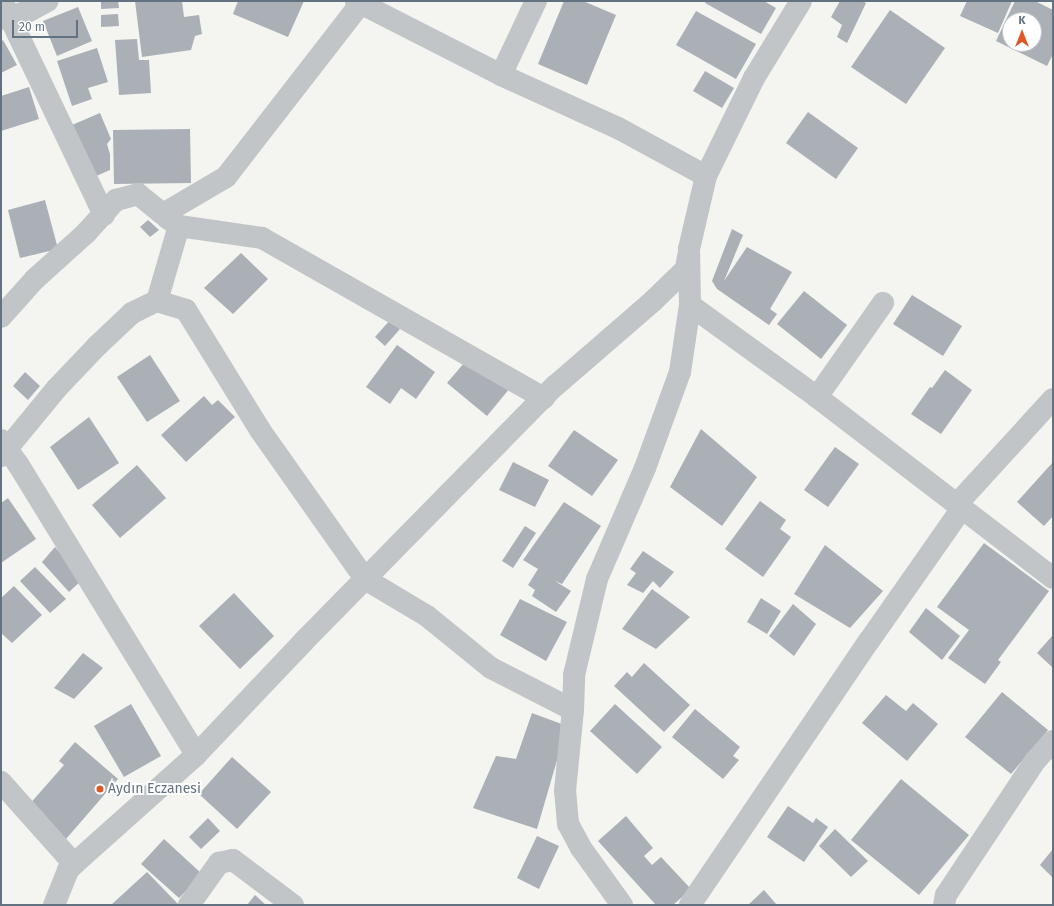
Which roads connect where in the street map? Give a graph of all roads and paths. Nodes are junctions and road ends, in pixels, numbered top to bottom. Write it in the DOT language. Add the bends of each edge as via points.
graph roads {
  1 [pos="48,1"];
  2 [pos="536,1"];
  3 [pos="801,1"];
  4 [pos="358,3"];
  5 [pos="4,12"];
  6 [pos="501,75"];
  7 [pos="706,176"];
  8 [pos="104,215"];
  9 [pos="171,220"];
  10 [pos="689,249"];
  11 [pos="157,301"];
  12 [pos="883,303"];
  13 [pos="690,305"];
  14 [pos="1,317"];
  15 [pos="817,397"];
  16 [pos="544,398"];
  17 [pos="1053,399"];
  18 [pos="3,449"];
  19 [pos="959,506"];
  20 [pos="1053,578"];
  21 [pos="365,580"];
  22 [pos="573,710"];
  23 [pos="1053,741"];
  24 [pos="196,755"];
  25 [pos="1,782"];
  26 [pos="74,864"];
  27 [pos="54,905"];
  28 [pos="189,905"];
  29 [pos="293,905"];
  30 [pos="622,905"];
  31 [pos="690,905"];
  32 [pos="944,905"];
  1 -- 5 [label="street" via="28,11"];
  2 -- 6 [label="street"];
  3 -- 7 [label="street" via="754,78"];
  4 -- 6 [label="street"];
  4 -- 9 [label="street" via="226,177"];
  5 -- 8 [label="street"];
  6 -- 7 [label="street" via="618,128"];
  7 -- 10 [label="street"];
  8 -- 9 [label="street" via="116,200 138,194"];
  8 -- 14 [label="street" via="35,279"];
  9 -- 11 [label="street"];
  9 -- 16 [label="street" via="262,238"];
  10 -- 13 [label="street"];
  10 -- 16 [label="street" via="686,269"];
  11 -- 18 [label="street" via="132,313 97,346"];
  11 -- 21 [label="street" via="186,310 260,430"];
  12 -- 15 [label="street"];
  13 -- 15 [label="street"];
  13 -- 22 [label="street" via="680,372 645,468 597,579 574,674"];
  15 -- 19 [label="street"];
  16 -- 21 [label="street"];
  17 -- 19 [label="street"];
  18 -- 24 [label="street" via="18,464"];
  19 -- 20 [label="street"];
  19 -- 31 [label="street"];
  21 -- 22 [label="street" via="427,616 491,668"];
  21 -- 24 [label="street"];
  22 -- 30 [label="street" via="565,792 568,824 581,848"];
  23 -- 32 [label="street" via="1031,767 946,895"];
  24 -- 26 [label="street"];
  25 -- 26 [label="street"];
  26 -- 27 [label="street" via="68,870"];
  28 -- 29 [label="street" via="219,863 233,860"];
}
